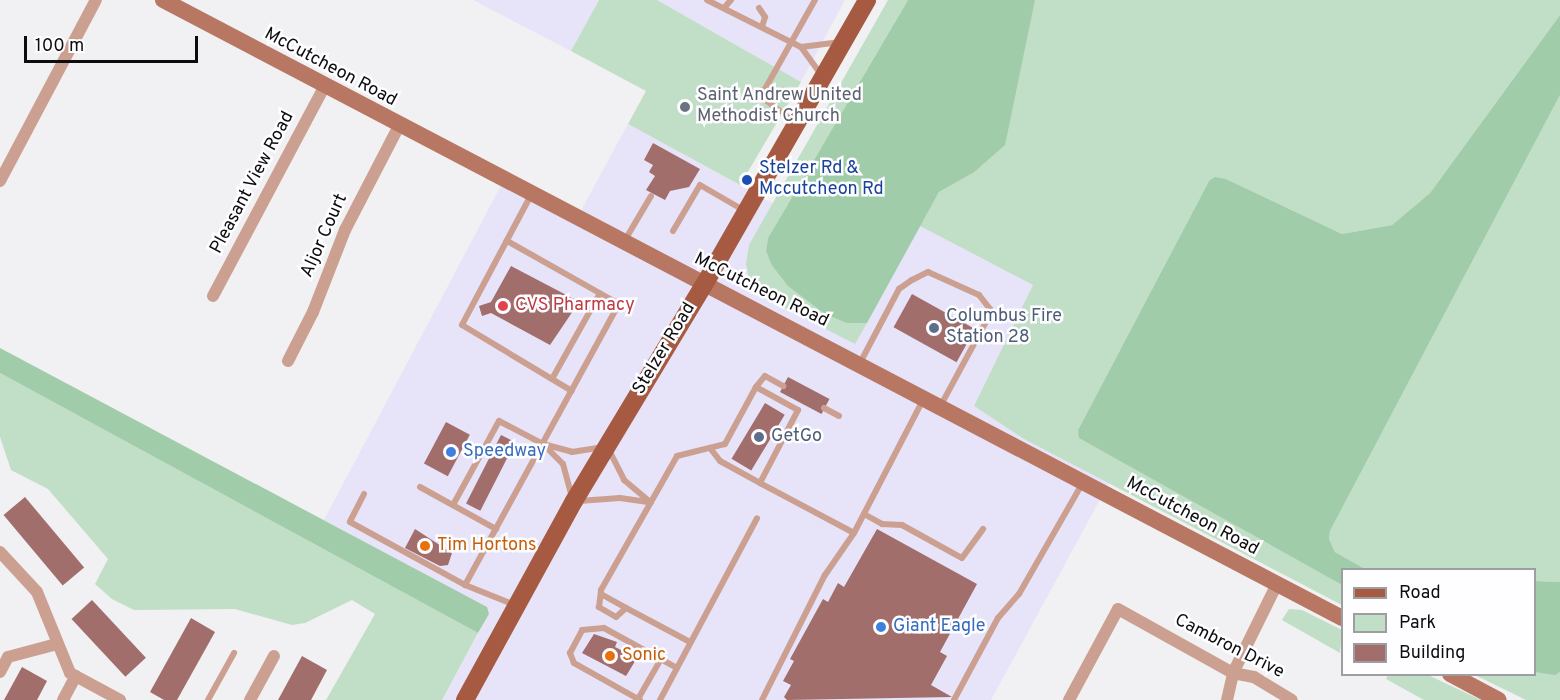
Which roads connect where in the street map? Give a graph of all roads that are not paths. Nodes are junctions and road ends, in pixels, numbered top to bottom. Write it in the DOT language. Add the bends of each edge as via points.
graph roads {
  1 [pos="96,0"];
  2 [pos="163,0"];
  3 [pos="707,0"];
  4 [pos="731,0"];
  5 [pos="815,0"];
  6 [pos="867,0"];
  7 [pos="724,8"];
  8 [pos="759,8"];
  9 [pos="762,27"];
  10 [pos="791,42"];
  11 [pos="844,42"];
  12 [pos="801,47"];
  13 [pos="823,78"];
  14 [pos="324,87"];
  15 [pos="797,124"];
  16 [pos="399,126"];
  17 [pos="0,181"];
  18 [pos="531,195"];
  19 [pos="651,196"];
  20 [pos="746,212"];
  21 [pos="672,231"];
  22 [pos="507,241"];
  23 [pos="624,243"];
  24 [pos="704,285"];
  25 [pos="600,293"];
  26 [pos="213,296"];
  27 [pos="288,361"];
  28 [pos="860,363"];
  29 [pos="552,379"];
  30 [pos="783,386"];
  31 [pos="756,387"];
  32 [pos="572,391"];
  33 [pos="924,397"];
  34 [pos="941,405"];
  35 [pos="824,408"];
  36 [pos="839,416"];
  37 [pos="543,444"];
  38 [pos="607,446"];
  39 [pos="710,448"];
  40 [pos="1083,481"];
  41 [pos="760,483"];
  42 [pos="420,487"];
  43 [pos="364,494"];
  44 [pos="574,501"];
  45 [pos="651,503"];
  46 [pos="453,505"];
  47 [pos="864,514"];
  48 [pos="758,518"];
  49 [pos="496,529"];
  50 [pos="983,529"];
  51 [pos="854,533"];
  52 [pos="0,552"];
  53 [pos="1277,584"];
  54 [pos="465,585"];
  55 [pos="601,594"];
  56 [pos="516,605"];
  57 [pos="626,608"];
  58 [pos="1341,617"];
  59 [pos="690,642"];
  60 [pos="57,644"];
  61 [pos="234,653"];
  62 [pos="274,656"];
  63 [pos="661,659"];
  64 [pos="677,668"];
  65 [pos="0,672"];
  66 [pos="1233,673"];
  67 [pos="76,676"];
  68 [pos="1452,676"];
  69 [pos="105,697"];
  70 [pos="63,700"];
  71 [pos="120,700"];
  72 [pos="208,700"];
  73 [pos="250,700"];
  74 [pos="465,700"];
  75 [pos="639,700"];
  76 [pos="660,700"];
  77 [pos="762,700"];
  78 [pos="954,700"];
  79 [pos="1069,700"];
  80 [pos="1227,700"];
  81 [pos="1292,700"];
  82 [pos="1499,700"];
  1 -- 17 [label="street"];
  2 -- 14 [label="main road, McCutcheon Road"];
  3 -- 7 [label="lane"];
  4 -- 7 [label="lane"];
  5 -- 10 [label="lane"];
  6 -- 11 [label="main road, Stelzer Road"];
  7 -- 9 [label="lane"];
  8 -- 9 [label="lane" via="765,17"];
  9 -- 10 [label="lane"];
  10 -- 12 [label="lane"];
  10 -- 15 [label="lane" via="765,88 767,100"];
  11 -- 12 [label="lane"];
  11 -- 13 [label="main road, Stelzer Road"];
  12 -- 13 [label="lane"];
  13 -- 15 [label="main road, Stelzer Road"];
  14 -- 16 [label="main road, McCutcheon Road"];
  14 -- 26 [label="street, Pleasant View Road"];
  15 -- 20 [label="main road, Stelzer Road"];
  16 -- 18 [label="main road, McCutcheon Road"];
  16 -- 27 [label="street, Aljor Court" via="345,230 313,312"];
  18 -- 22 [label="lane"];
  18 -- 23 [label="main road, McCutcheon Road"];
  19 -- 23 [label="lane"];
  20 -- 21 [label="lane" via="700,185"];
  20 -- 24 [label="main road, Stelzer Road"];
  22 -- 25 [label="lane"];
  22 -- 29 [label="lane" via="462,325"];
  23 -- 24 [label="main road, McCutcheon Road"];
  24 -- 28 [label="main road, McCutcheon Road"];
  24 -- 38 [label="main road, Stelzer Road"];
  25 -- 29 [label="lane"];
  25 -- 32 [label="lane" via="619,304"];
  28 -- 33 [label="main road, McCutcheon Road"];
  28 -- 34 [label="lane" via="899,290 912,280 928,272 979,296 990,309 988,318"];
  29 -- 32 [label="lane"];
  30 -- 31 [label="lane" via="765,376"];
  31 -- 39 [label="lane" via="725,444"];
  31 -- 41 [label="lane" via="798,410"];
  32 -- 37 [label="lane"];
  33 -- 34 [label="main road, McCutcheon Road"];
  33 -- 47 [label="lane"];
  34 -- 40 [label="main road, McCutcheon Road"];
  35 -- 36 [label="lane"];
  37 -- 38 [label="lane" via="572,452"];
  37 -- 44 [label="lane" via="563,464"];
  37 -- 46 [label="lane" via="499,421"];
  37 -- 49 [label="lane"];
  38 -- 44 [label="main road, Stelzer Road"];
  38 -- 45 [label="lane" via="624,480"];
  39 -- 41 [label="lane" via="720,461"];
  39 -- 45 [label="lane" via="677,456"];
  40 -- 53 [label="main road, McCutcheon Road"];
  40 -- 78 [label="lane" via="1018,594 998,618"];
  41 -- 51 [label="lane"];
  42 -- 46 [label="lane"];
  43 -- 54 [label="lane" via="350,522"];
  44 -- 45 [label="lane" via="620,498"];
  44 -- 56 [label="main road, Stelzer Road"];
  45 -- 55 [label="lane"];
  46 -- 49 [label="lane"];
  47 -- 50 [label="lane" via="882,524 902,525 963,558"];
  47 -- 51 [label="lane"];
  48 -- 59 [label="lane"];
  49 -- 54 [label="lane"];
  51 -- 77 [label="lane" via="825,575"];
  52 -- 60 [label="street" via="37,592"];
  53 -- 58 [label="main road, McCutcheon Road"];
  53 -- 66 [label="street"];
  54 -- 56 [label="lane"];
  55 -- 57 [label="lane"];
  55 -- 57 [label="lane" via="599,608 616,617"];
  56 -- 74 [label="main road, Stelzer Road"];
  57 -- 59 [label="lane"];
  59 -- 64 [label="lane"];
  60 -- 65 [label="street" via="8,657"];
  60 -- 67 [label="street" via="70,673"];
  61 -- 72 [label="lane"];
  62 -- 73 [label="street"];
  63 -- 64 [label="lane"];
  63 -- 75 [label="lane"];
  63 -- 75 [label="lane" via="604,628 582,630 575,643 570,653 574,663"];
  64 -- 76 [label="lane"];
  66 -- 79 [label="street, Cambron Drive" via="1118,609"];
  66 -- 80 [label="street"];
  66 -- 81 [label="street, Cambron Drive" via="1254,677"];
  67 -- 69 [label="street"];
  67 -- 70 [label="street"];
  68 -- 82 [label="main road"];
  69 -- 71 [label="street"];
}
